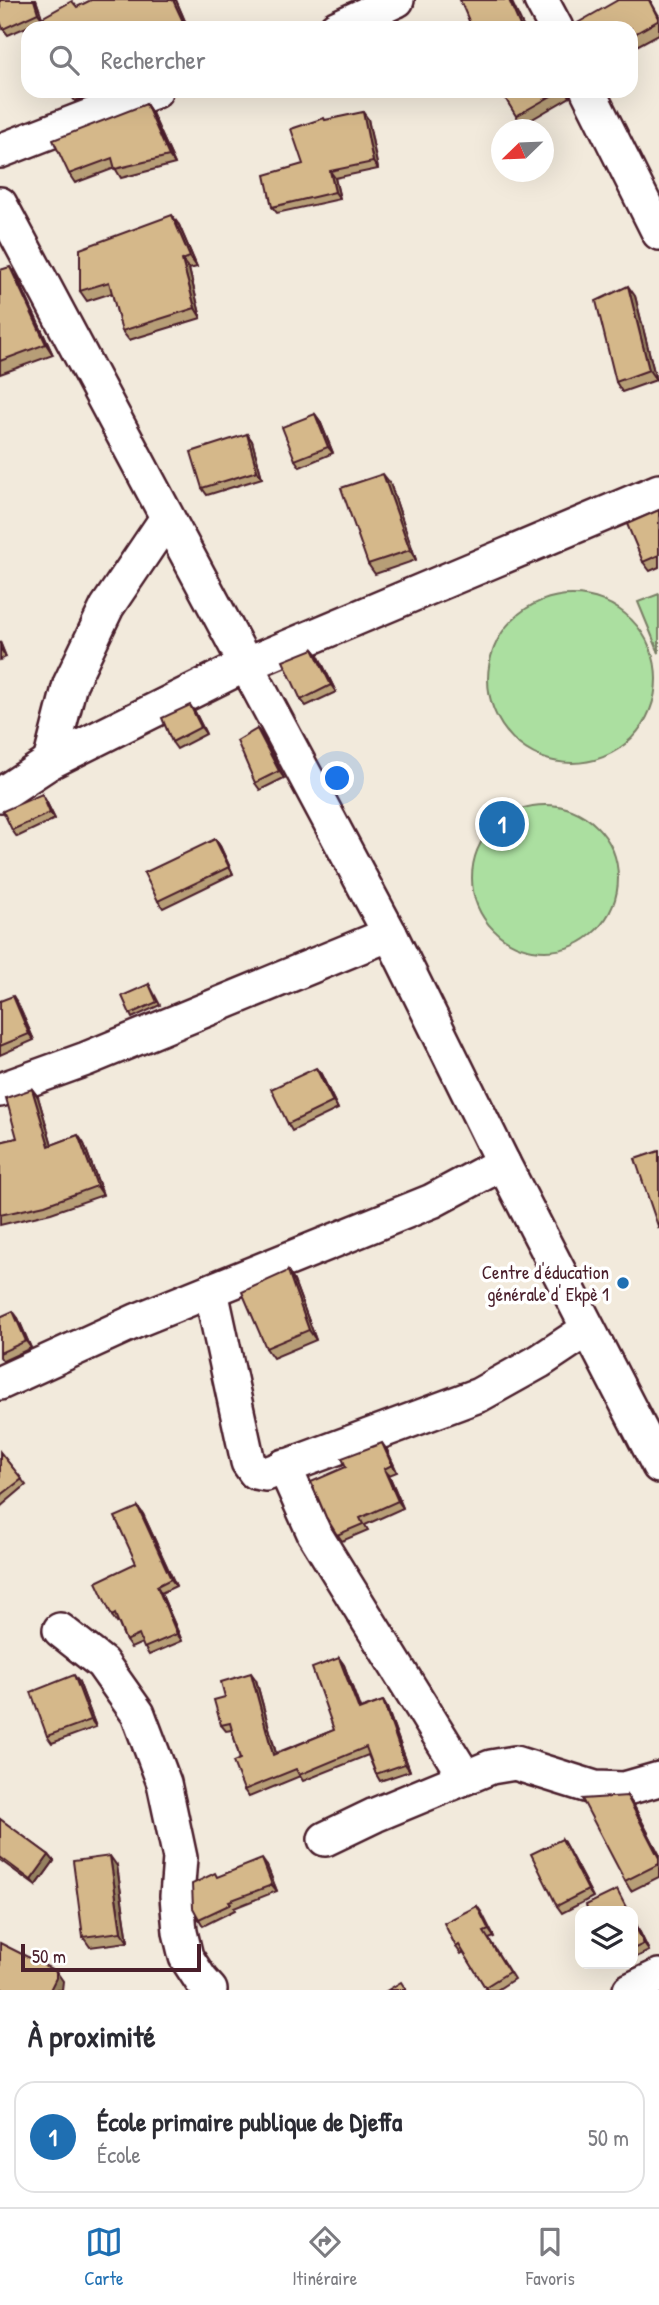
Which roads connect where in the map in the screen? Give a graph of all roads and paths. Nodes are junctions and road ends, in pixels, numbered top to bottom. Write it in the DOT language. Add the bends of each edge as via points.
graph roads {
  1 [pos="397,0"];
  2 [pos="541,0"];
  3 [pos="351,21"];
  4 [pos="552,21"];
  5 [pos="137,98"];
  6 [pos="592,98"];
  7 [pos="0,151"];
  8 [pos="0,204"];
  9 [pos="659,233"];
  10 [pos="659,491"];
  11 [pos="167,518"];
  12 [pos="245,665"];
  13 [pos="50,762"];
  14 [pos="0,795"];
  15 [pos="390,933"];
  16 [pos="0,1090"];
  17 [pos="503,1163"];
  18 [pos="211,1291"];
  19 [pos="588,1329"];
  20 [pos="0,1382"];
  21 [pos="284,1466"];
  22 [pos="659,1466"];
  23 [pos="60,1630"];
  24 [pos="465,1777"];
  25 [pos="659,1779"];
  26 [pos="325,1839"];
  27 [pos="659,1976"];
  28 [pos="210,1990"];
  29 [pos="630,1990"];
  1 -- 3 [label="street"];
  2 -- 4 [label="street"];
  5 -- 7 [label="street"];
  6 -- 9 [label="street"];
  8 -- 11 [label="street"];
  10 -- 12 [label="street"];
  11 -- 12 [label="street"];
  11 -- 13 [label="street" via="107,607 70,684"];
  12 -- 13 [label="street"];
  12 -- 15 [label="street"];
  13 -- 14 [label="street"];
  15 -- 16 [label="street"];
  15 -- 17 [label="street"];
  17 -- 18 [label="street" via="432,1201"];
  17 -- 19 [label="street"];
  18 -- 20 [label="street"];
  18 -- 21 [label="street" via="248,1462 255,1472 266,1474"];
  19 -- 21 [label="street" via="479,1395"];
  19 -- 22 [label="street"];
  21 -- 24 [label="street" via="314,1533"];
  23 -- 28 [label="street" via="102,1663 138,1714 164,1783 180,1858 177,1896 186,1957"];
  24 -- 25 [label="street" via="515,1763 595,1788 624,1789"];
  24 -- 26 [label="street"];
  27 -- 29 [label="street"];
}
